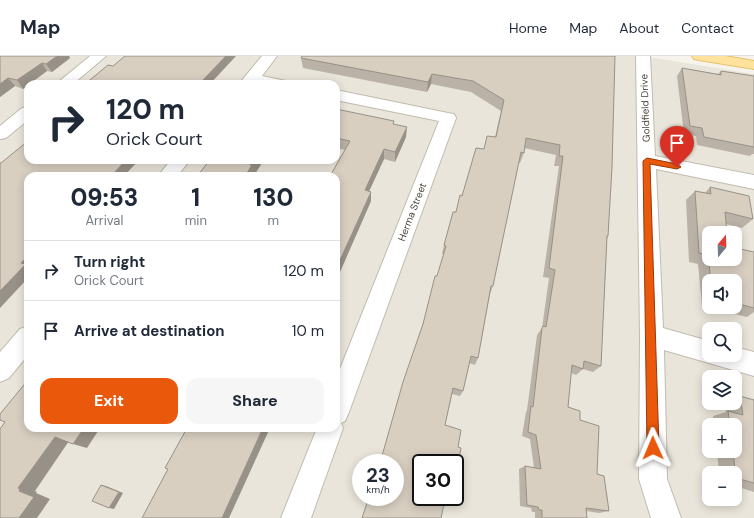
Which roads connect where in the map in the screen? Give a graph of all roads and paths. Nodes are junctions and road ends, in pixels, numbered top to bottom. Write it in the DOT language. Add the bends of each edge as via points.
graph roads {
  1 [pos="99,56"];
  2 [pos="270,56"];
  3 [pos="643,56"];
  4 [pos="699,56"];
  5 [pos="754,65"];
  6 [pos="69,80"];
  7 [pos="250,80"];
  8 [pos="340,96"];
  9 [pos="24,115"];
  10 [pos="0,134"];
  11 [pos="647,161"];
  12 [pos="178,164"];
  13 [pos="170,172"];
  14 [pos="754,182"];
  15 [pos="652,336"];
  16 [pos="24,342"];
  17 [pos="702,350"];
  18 [pos="742,361"];
  19 [pos="754,364"];
  20 [pos="0,370"];
  21 [pos="340,402"];
  22 [pos="328,432"];
  23 [pos="296,518"];
  24 [pos="666,518"];
  1 -- 6 [label="street"];
  2 -- 7 [label="street"];
  3 -- 11 [label="street, Goldfield Drive"];
  4 -- 5 [label="main road"];
  8 -- 21 [label="street, Herma Street" via="448,118"];
  9 -- 10 [label="street"];
  11 -- 14 [label="street"];
  11 -- 15 [label="street, Goldfield Drive"];
  12 -- 13 [label="street"];
  15 -- 17 [label="street"];
  15 -- 24 [label="street, Goldfield Drive" via="654,479"];
  16 -- 20 [label="street"];
  18 -- 19 [label="street"];
  22 -- 23 [label="street"];
}
